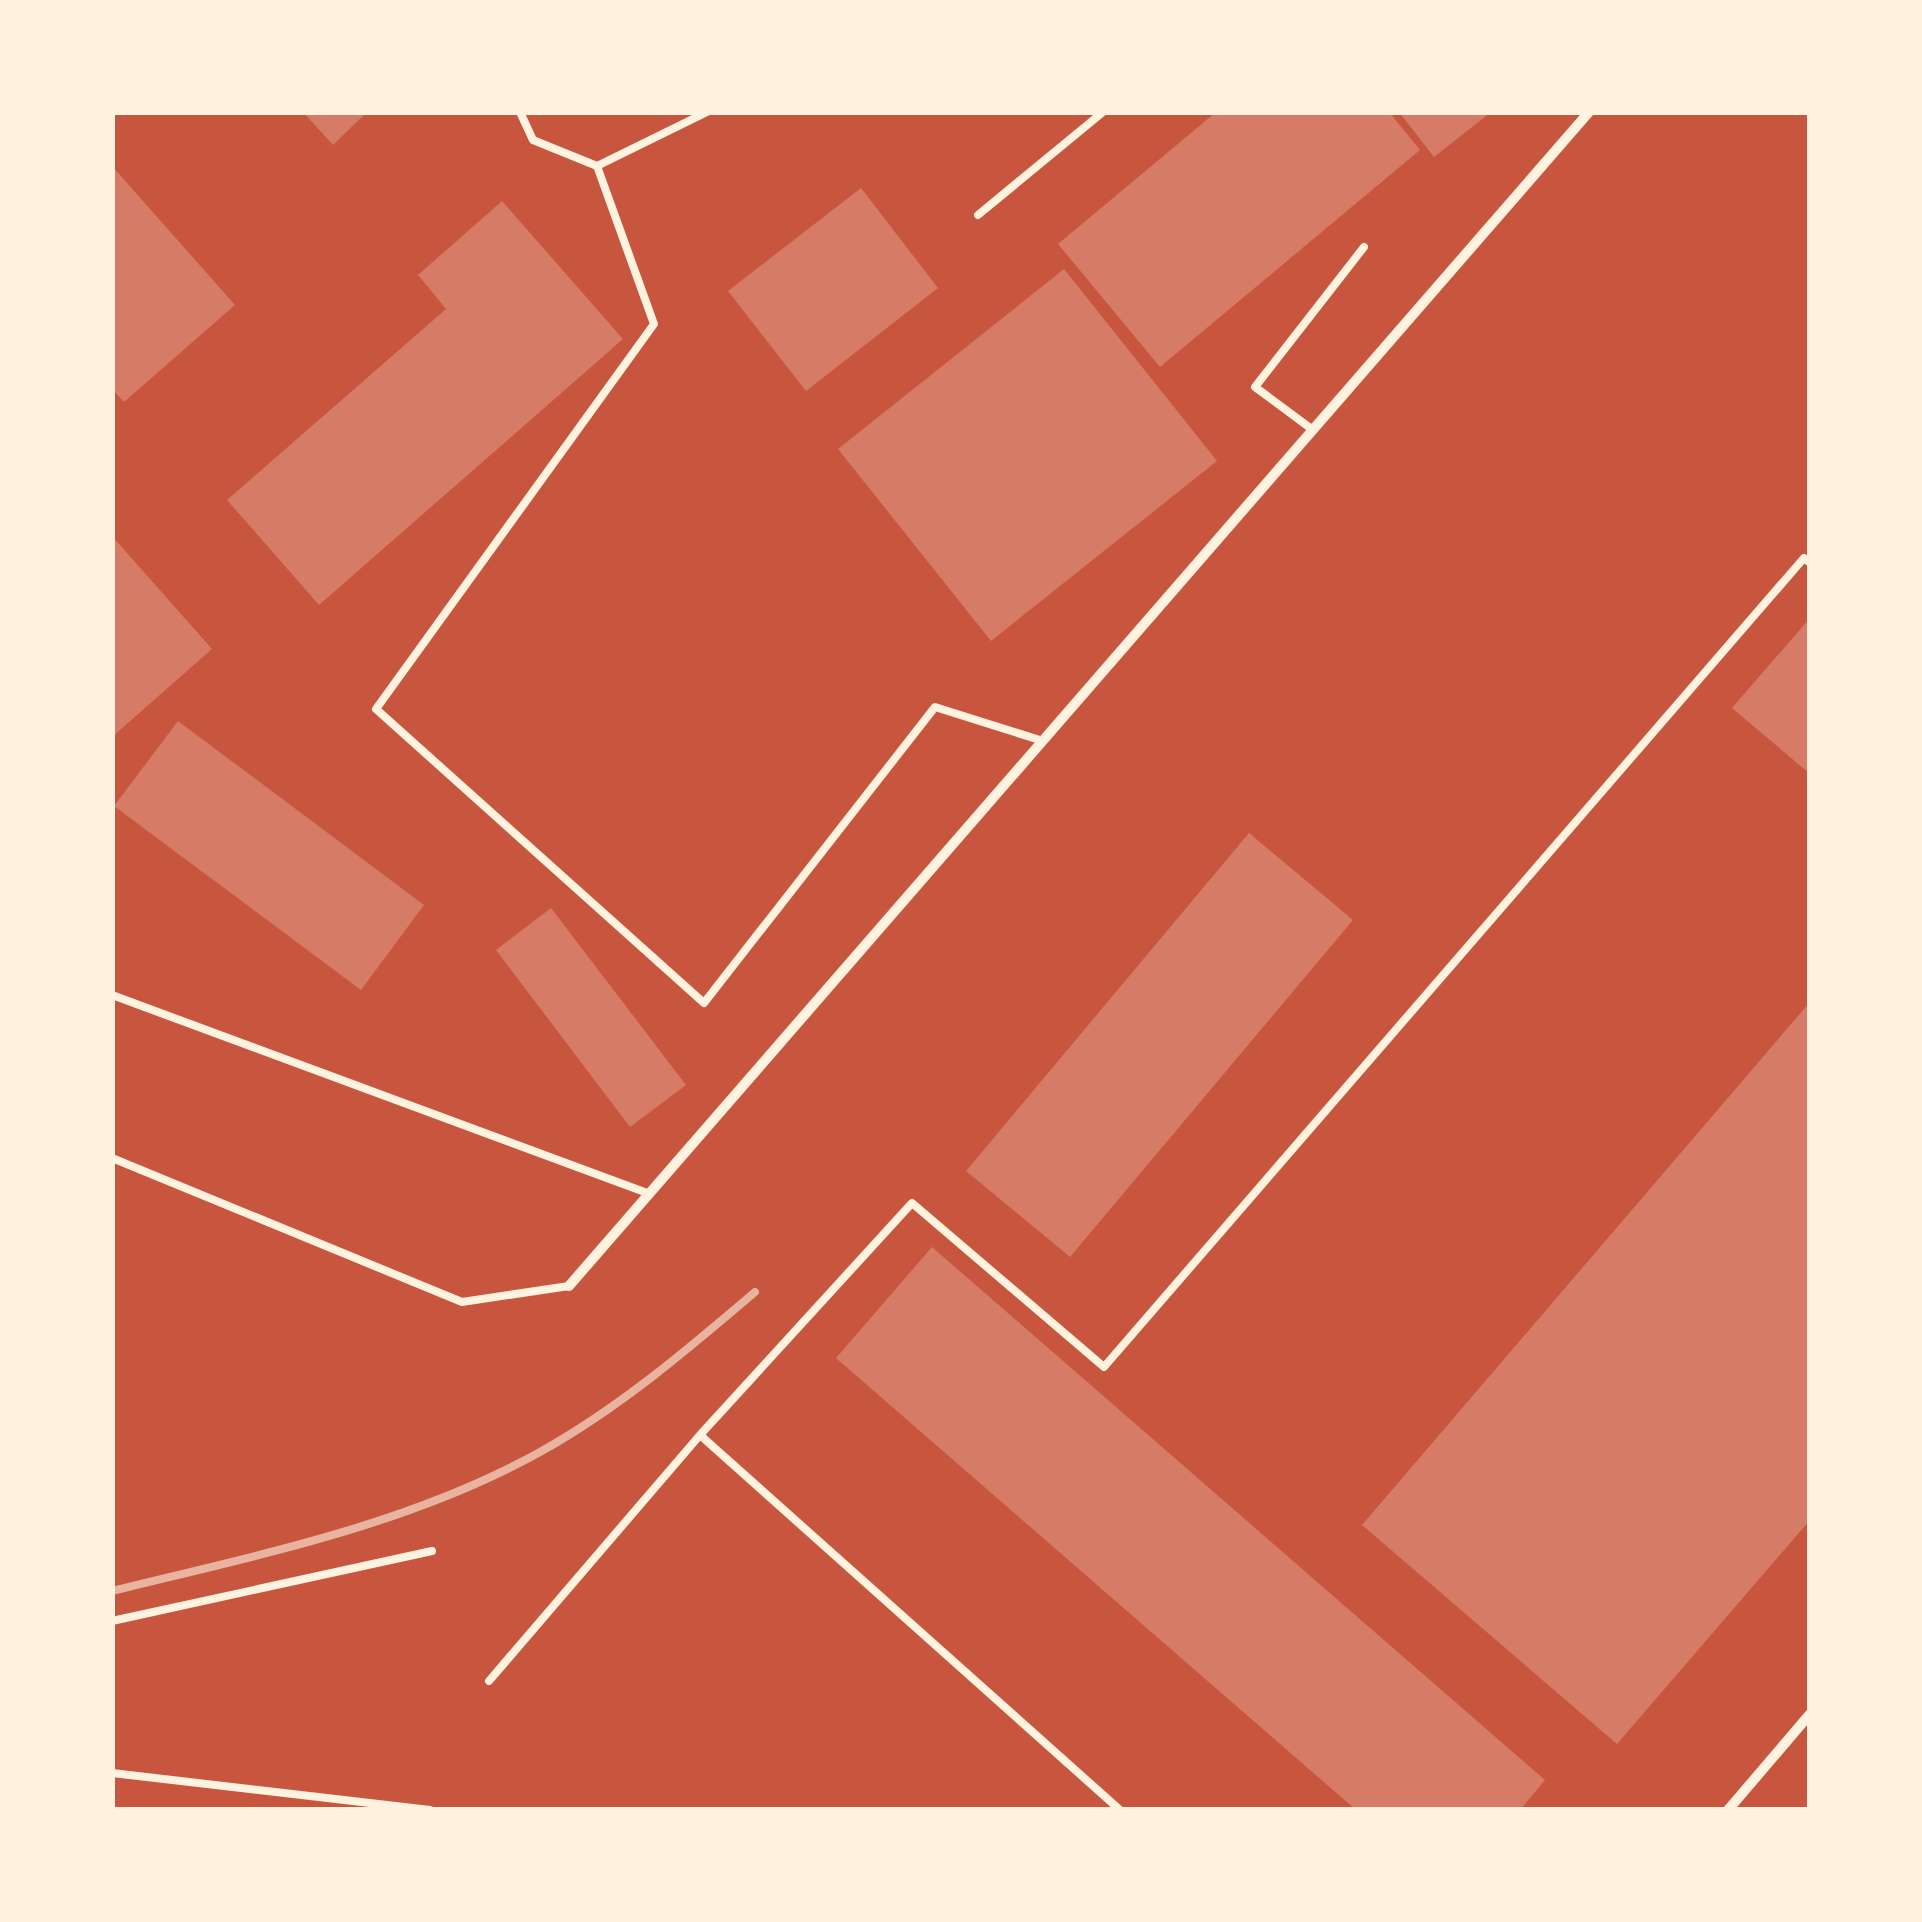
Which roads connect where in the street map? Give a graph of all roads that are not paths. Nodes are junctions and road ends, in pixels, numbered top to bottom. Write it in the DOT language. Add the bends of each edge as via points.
graph roads {
  1 [pos="520,112"];
  2 [pos="707,112"];
  3 [pos="1102,112"];
  4 [pos="1588,112"];
  5 [pos="598,166"];
  6 [pos="978,215"];
  7 [pos="1364,247"];
  8 [pos="1313,430"];
  9 [pos="1810,563"];
  10 [pos="1043,741"];
  11 [pos="112,995"];
  12 [pos="112,1158"];
  13 [pos="650,1194"];
  14 [pos="570,1286"];
  15 [pos="700,1435"];
  16 [pos="432,1551"];
  17 [pos="112,1621"];
  18 [pos="489,1681"];
  19 [pos="1810,1714"];
  20 [pos="112,1773"];
  21 [pos="430,1810"];
  22 [pos="1120,1810"];
  23 [pos="1728,1810"];
  1 -- 5 [label="lane" via="534,140"];
  2 -- 5 [label="lane"];
  3 -- 6 [label="lane"];
  4 -- 8 [label="street"];
  5 -- 10 [label="lane" via="654,324 376,708 704,1003 936,707"];
  7 -- 8 [label="lane" via="1255,387"];
  8 -- 10 [label="street"];
  9 -- 15 [label="lane" via="1804,558 1104,1366 912,1203"];
  10 -- 13 [label="street"];
  11 -- 13 [label="lane"];
  12 -- 14 [label="lane" via="462,1302"];
  13 -- 14 [label="street"];
  15 -- 18 [label="lane"];
  15 -- 22 [label="lane"];
  16 -- 17 [label="lane"];
  19 -- 23 [label="street"];
  20 -- 21 [label="lane"];
}
